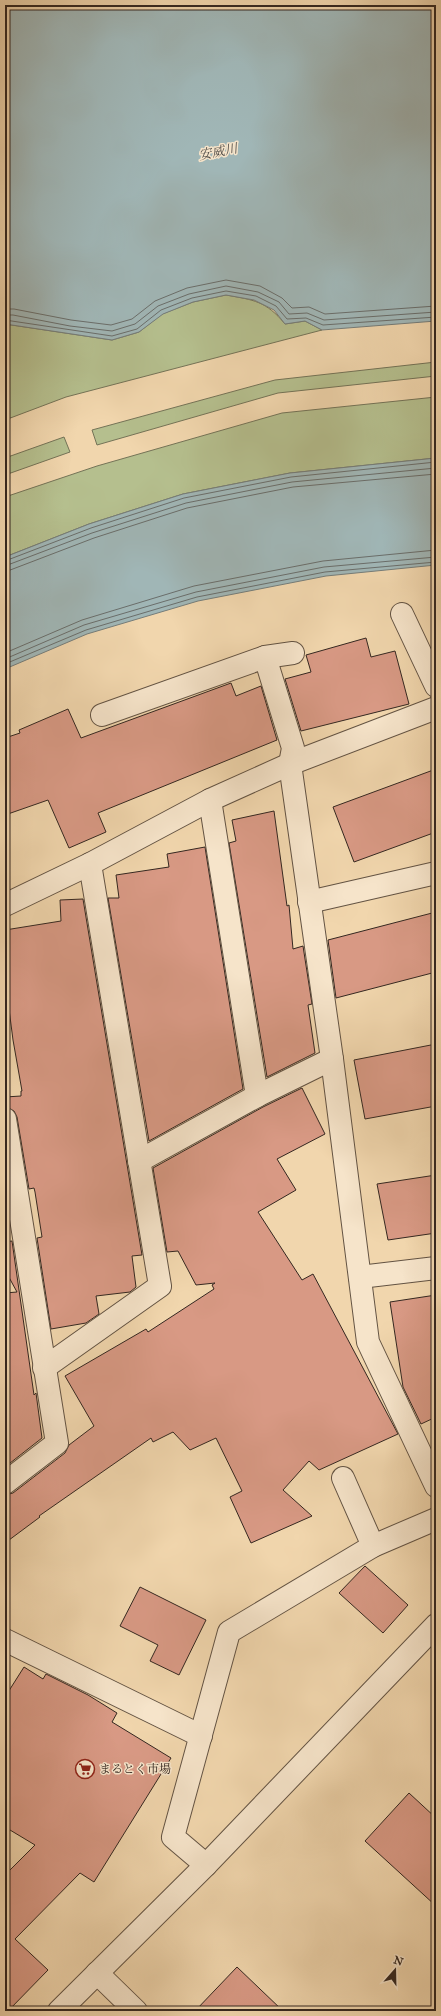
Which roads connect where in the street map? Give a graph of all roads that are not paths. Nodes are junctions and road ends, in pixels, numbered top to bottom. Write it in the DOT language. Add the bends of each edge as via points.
graph roads {
  1 [pos="402,614"];
  2 [pos="293,653"];
  3 [pos="265,657"];
  4 [pos="436,686"];
  5 [pos="436,708"];
  6 [pos="102,715"];
  7 [pos="290,764"];
  8 [pos="210,800"];
  9 [pos="90,864"];
  10 [pos="436,873"];
  11 [pos="309,902"];
  12 [pos="5,905"];
  13 [pos="332,1059"];
  14 [pos="257,1096"];
  15 [pos="5,1119"];
  16 [pos="139,1161"];
  17 [pos="436,1268"];
  18 [pos="360,1277"];
  19 [pos="44,1368"];
  20 [pos="343,1478"];
  21 [pos="5,1483"];
  22 [pos="436,1486"];
  23 [pos="436,1519"];
  24 [pos="373,1546"];
  25 [pos="436,1625"];
  26 [pos="5,1640"];
  27 [pos="201,1736"];
  28 [pos="206,1865"];
  29 [pos="97,1973"];
  30 [pos="59,2011"];
  31 [pos="136,2011"];
  1 -- 4 [label="street"];
  2 -- 3 [label="street"];
  3 -- 6 [label="street"];
  3 -- 7 [label="street" via="293,748"];
  5 -- 7 [label="street"];
  7 -- 8 [label="street"];
  7 -- 11 [label="street"];
  8 -- 9 [label="street"];
  8 -- 14 [label="street"];
  9 -- 12 [label="street"];
  9 -- 16 [label="street"];
  10 -- 11 [label="street"];
  11 -- 13 [label="street"];
  13 -- 14 [label="street"];
  13 -- 18 [label="street"];
  14 -- 16 [label="street"];
  15 -- 19 [label="street"];
  16 -- 19 [label="street" via="160,1286"];
  17 -- 18 [label="street"];
  18 -- 22 [label="street" via="368,1342"];
  19 -- 21 [label="street" via="57,1443"];
  20 -- 24 [label="street"];
  23 -- 24 [label="street"];
  24 -- 27 [label="street" via="229,1632"];
  25 -- 28 [label="street"];
  26 -- 27 [label="street"];
  27 -- 28 [label="street" via="173,1837"];
  28 -- 29 [label="street"];
  29 -- 30 [label="street"];
  29 -- 31 [label="street"];
}
